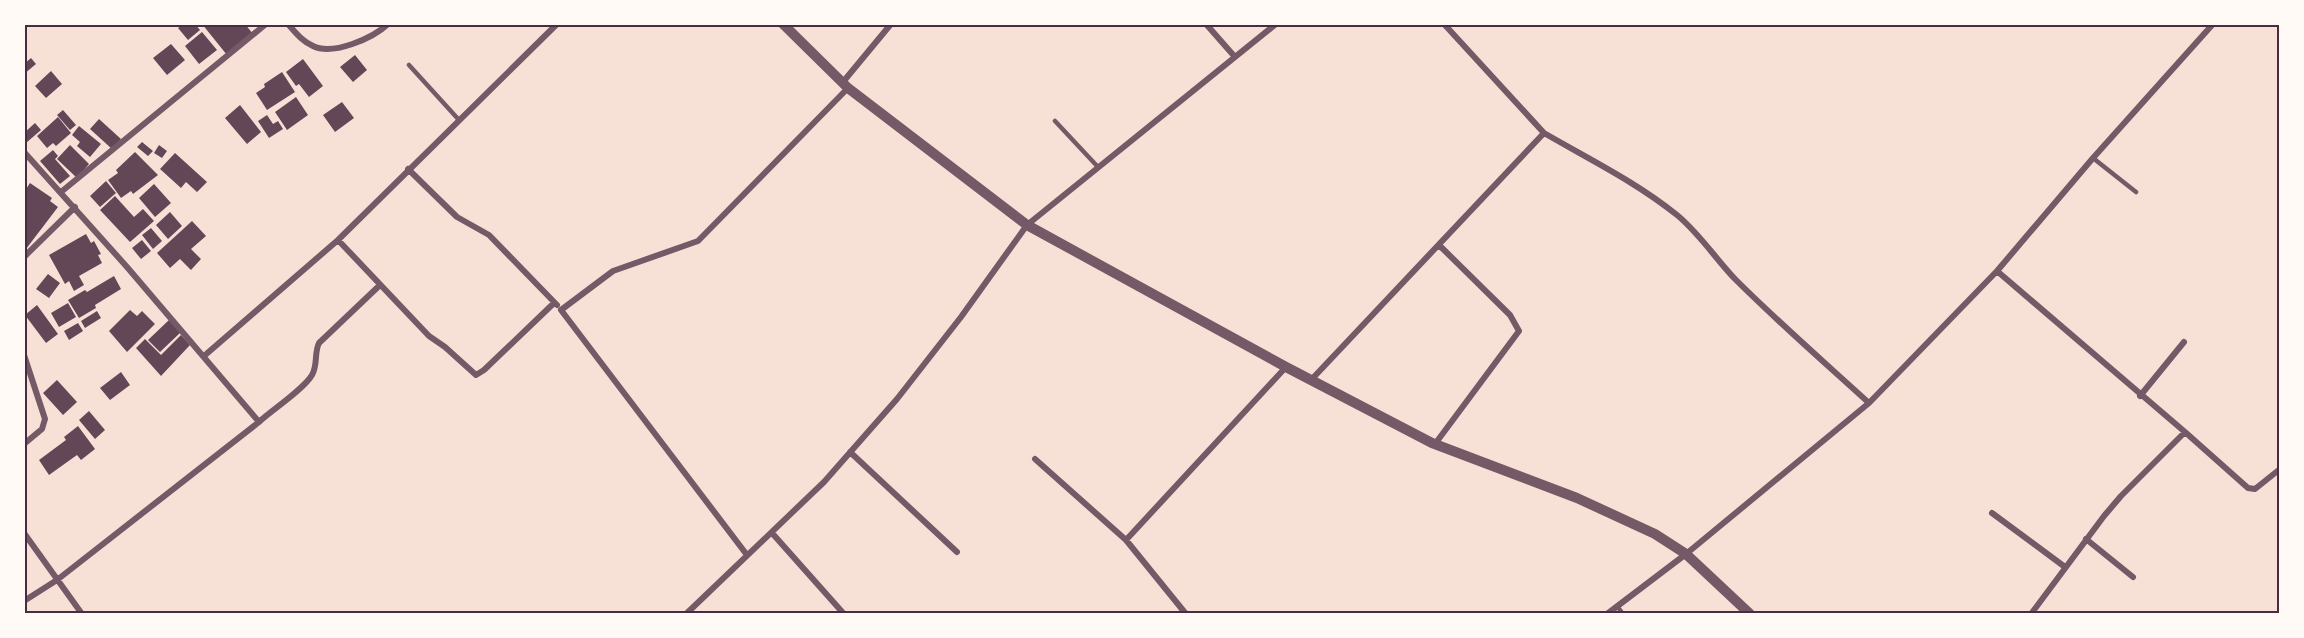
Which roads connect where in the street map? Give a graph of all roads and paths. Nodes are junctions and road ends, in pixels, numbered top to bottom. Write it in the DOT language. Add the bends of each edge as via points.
graph roads {
  1 [pos="266,24"];
  2 [pos="288,24"];
  3 [pos="388,24"];
  4 [pos="556,24"];
  5 [pos="783,24"];
  6 [pos="891,24"];
  7 [pos="1206,24"];
  8 [pos="1276,24"];
  9 [pos="1444,24"];
  10 [pos="2213,24"];
  11 [pos="1235,57"];
  12 [pos="409,65"];
  13 [pos="846,85"];
  14 [pos="459,120"];
  15 [pos="1055,121"];
  16 [pos="1544,133"];
  17 [pos="24,152"];
  18 [pos="2093,158"];
  19 [pos="1098,167"];
  20 [pos="408,169"];
  21 [pos="61,192"];
  22 [pos="2136,192"];
  23 [pos="75,207"];
  24 [pos="1027,225"];
  25 [pos="338,240"];
  26 [pos="1439,245"];
  27 [pos="24,257"];
  28 [pos="1997,271"];
  29 [pos="380,285"];
  30 [pos="554,303"];
  31 [pos="561,310"];
  32 [pos="2184,342"];
  33 [pos="24,355"];
  34 [pos="204,356"];
  35 [pos="1286,367"];
  36 [pos="1312,379"];
  37 [pos="2140,396"];
  38 [pos="1869,403"];
  39 [pos="259,422"];
  40 [pos="2185,432"];
  41 [pos="24,444"];
  42 [pos="1435,444"];
  43 [pos="850,452"];
  44 [pos="1035,459"];
  45 [pos="2280,469"];
  46 [pos="1992,513"];
  47 [pos="24,533"];
  48 [pos="772,533"];
  49 [pos="2086,539"];
  50 [pos="1126,540"];
  51 [pos="957,552"];
  52 [pos="1686,554"];
  53 [pos="747,555"];
  54 [pos="2065,567"];
  55 [pos="2133,577"];
  56 [pos="57,580"];
  57 [pos="24,602"];
  58 [pos="1617,606"];
  59 [pos="82,614"];
  60 [pos="686,614"];
  61 [pos="844,614"];
  62 [pos="1186,614"];
  63 [pos="1607,614"];
  64 [pos="1623,614"];
  65 [pos="1750,614"];
  66 [pos="2031,614"];
  1 -- 21 [label="street"];
  2 -- 3 [label="street" via="315,48 330,50 355,43"];
  4 -- 14 [label="street"];
  5 -- 13 [label="street"];
  6 -- 13 [label="street"];
  7 -- 11 [label="street"];
  8 -- 11 [label="street"];
  9 -- 16 [label="street"];
  10 -- 18 [label="street"];
  11 -- 19 [label="street"];
  12 -- 14 [label="lane"];
  13 -- 24 [label="street"];
  13 -- 31 [label="street" via="698,242 613,271"];
  14 -- 20 [label="street"];
  15 -- 19 [label="lane"];
  16 -- 26 [label="street"];
  16 -- 38 [label="street" via="1641,188 1680,217 1772,316"];
  17 -- 21 [label="street"];
  18 -- 22 [label="lane"];
  18 -- 28 [label="street"];
  19 -- 24 [label="street"];
  20 -- 25 [label="street"];
  20 -- 30 [label="street" via="457,217 489,235"];
  21 -- 23 [label="street"];
  23 -- 27 [label="street"];
  23 -- 34 [label="street"];
  24 -- 35 [label="street"];
  24 -- 43 [label="street" via="940,344"];
  25 -- 29 [label="street"];
  25 -- 34 [label="street"];
  26 -- 36 [label="street"];
  26 -- 42 [label="street" via="1510,315 1519,331"];
  28 -- 37 [label="street"];
  28 -- 38 [label="street"];
  29 -- 30 [label="street" via="429,336 476,375"];
  29 -- 39 [label="street" via="319,343 310,377"];
  30 -- 31 [label="street"];
  31 -- 53 [label="street"];
  32 -- 37 [label="street"];
  33 -- 41 [label="street" via="45,419 42,429"];
  34 -- 39 [label="street"];
  35 -- 36 [label="street"];
  35 -- 50 [label="street"];
  36 -- 42 [label="street"];
  37 -- 40 [label="street"];
  38 -- 52 [label="street"];
  39 -- 56 [label="street"];
  40 -- 45 [label="street" via="2248,488 2255,489"];
  40 -- 49 [label="street" via="2121,496"];
  42 -- 52 [label="street" via="1577,498 1655,534"];
  43 -- 48 [label="street"];
  43 -- 51 [label="street"];
  44 -- 50 [label="street"];
  46 -- 54 [label="street"];
  47 -- 56 [label="street"];
  48 -- 53 [label="street"];
  48 -- 61 [label="street"];
  49 -- 54 [label="street"];
  49 -- 55 [label="street"];
  50 -- 62 [label="street"];
  52 -- 58 [label="street"];
  52 -- 65 [label="street"];
  53 -- 60 [label="street"];
  54 -- 66 [label="street"];
  56 -- 57 [label="street"];
  56 -- 59 [label="street"];
  58 -- 63 [label="street"];
  58 -- 64 [label="lane"];
}
